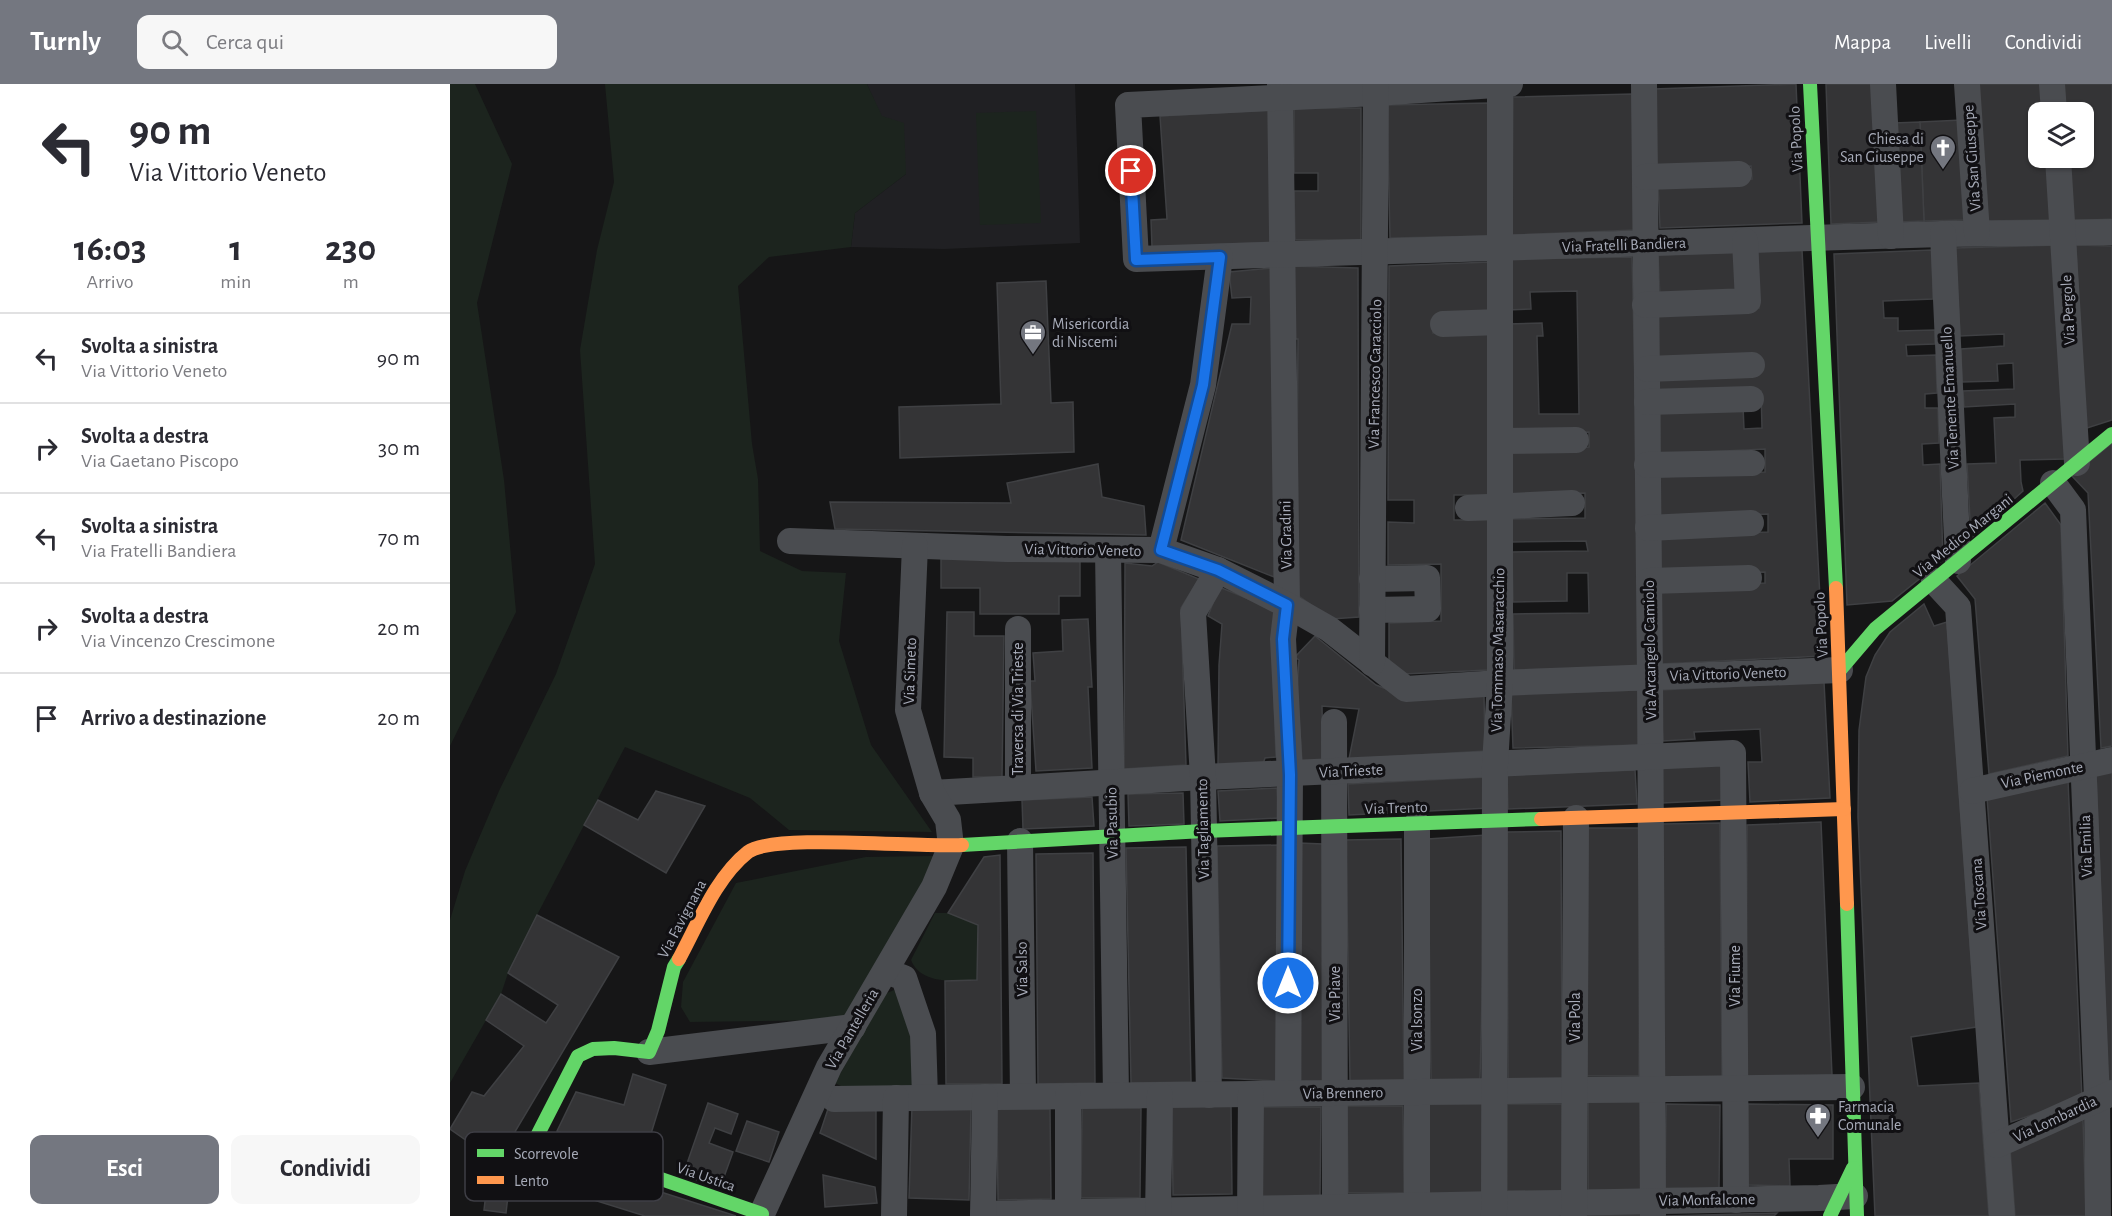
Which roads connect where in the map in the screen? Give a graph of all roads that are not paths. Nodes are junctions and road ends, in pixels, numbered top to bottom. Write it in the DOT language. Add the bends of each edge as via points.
graph roads {
  1 [pos="1500,84"];
  2 [pos="1510,84"];
  3 [pos="1644,84"];
  4 [pos="1810,84"];
  5 [pos="1883,84"];
  6 [pos="1967,84"];
  7 [pos="2052,84"];
  8 [pos="1376,89"];
  9 [pos="1281,91"];
  10 [pos="2053,102"];
  11 [pos="2059,168"];
  12 [pos="1739,174"];
  13 [pos="1645,177"];
  14 [pos="2063,232"];
  15 [pos="2112,232"];
  16 [pos="1977,233"];
  17 [pos="1943,234"];
  18 [pos="1891,236"];
  19 [pos="1818,239"];
  20 [pos="1745,241"];
  21 [pos="1645,244"];
  22 [pos="1500,248"];
  23 [pos="1376,252"];
  24 [pos="1284,255"];
  25 [pos="1220,257"];
  26 [pos="1645,305"];
  27 [pos="1500,322"];
  28 [pos="1443,324"];
  29 [pos="1752,365"];
  30 [pos="1647,369"];
  31 [pos="1751,399"];
  32 [pos="1647,402"];
  33 [pos="2112,434"];
  34 [pos="1575,440"];
  35 [pos="1500,441"];
  36 [pos="1752,463"];
  37 [pos="2077,463"];
  38 [pos="1647,465"];
  39 [pos="2053,483"];
  40 [pos="1572,503"];
  41 [pos="1500,507"];
  42 [pos="1468,508"];
  43 [pos="1751,523"];
  44 [pos="1648,528"];
  45 [pos="790,541"];
  46 [pos="915,546"];
  47 [pos="1161,550"];
  48 [pos="1108,551"];
  49 [pos="1958,561"];
  50 [pos="1218,570"];
  51 [pos="1749,578"];
  52 [pos="1372,579"];
  53 [pos="1649,581"];
  54 [pos="1934,581"];
  55 [pos="1287,605"];
  56 [pos="1372,609"];
  57 [pos="1847,627"];
  58 [pos="1018,629"];
  59 [pos="1875,629"];
  60 [pos="1372,663"];
  61 [pos="1840,670"];
  62 [pos="1650,677"];
  63 [pos="1500,683"];
  64 [pos="1334,722"];
  65 [pos="1733,753"];
  66 [pos="1651,758"];
  67 [pos="2112,760"];
  68 [pos="1495,764"];
  69 [pos="2083,767"];
  70 [pos="1334,772"];
  71 [pos="1290,775"];
  72 [pos="1203,777"];
  73 [pos="1111,783"];
  74 [pos="1018,788"];
  75 [pos="1972,791"];
  76 [pos="932,793"];
  77 [pos="1844,809"];
  78 [pos="1734,813"];
  79 [pos="1651,816"];
  80 [pos="1576,818"];
  81 [pos="1496,821"];
  82 [pos="1417,824"];
  83 [pos="1334,826"];
  84 [pos="1289,828"];
  85 [pos="1203,831"];
  86 [pos="1112,837"];
  87 [pos="1020,841"];
  88 [pos="951,846"];
  89 [pos="886,970"];
  90 [pos="853,1027"];
  91 [pos="649,1052"];
  92 [pos="1852,1087"];
  93 [pos="1736,1088"];
  94 [pos="1652,1089"];
  95 [pos="1575,1090"];
  96 [pos="1493,1091"];
  97 [pos="1417,1092"];
  98 [pos="1288,1093"];
  99 [pos="1335,1093"];
  100 [pos="1251,1094"];
  101 [pos="1116,1095"];
  102 [pos="1160,1095"];
  103 [pos="1209,1095"];
  104 [pos="985,1096"];
  105 [pos="1023,1096"];
  106 [pos="1068,1096"];
  107 [pos="2104,1096"];
  108 [pos="925,1097"];
  109 [pos="896,1098"];
  110 [pos="834,1099"];
  111 [pos="539,1132"];
  112 [pos="1997,1145"];
  113 [pos="663,1180"];
  114 [pos="1736,1200"];
  115 [pos="1840,1204"];
  116 [pos="1574,1209"];
  117 [pos="1653,1209"];
  118 [pos="1494,1210"];
  119 [pos="1417,1211"];
  120 [pos="1335,1212"];
  121 [pos="1250,1213"];
  122 [pos="1068,1214"];
  123 [pos="1158,1214"];
  124 [pos="762,1215"];
  125 [pos="983,1215"];
  126 [pos="894,1216"];
  127 [pos="1799,1216"];
  128 [pos="2002,1216"];
  129 [pos="2098,1216"];
  1 -- 2 [label="street"];
  1 -- 8 [label="street"];
  1 -- 22 [label="street, Via Tommaso Masaracchio"];
  3 -- 13 [label="street, Via Arcangelo Camiolo"];
  4 -- 19 [label="street, Via Popolo"];
  5 -- 18 [label="street"];
  6 -- 16 [label="street, Via San Giuseppe"];
  7 -- 10 [label="street"];
  8 -- 9 [label="street"];
  8 -- 23 [label="street, Via Francesco Caracciolo"];
  9 -- 24 [label="street, Via Gradini"];
  9 -- 25 [label="street, Via Fratelli Bandiera" via="1128,105 1136,260"];
  11 -- 14 [label="street, Via Pergole"];
  12 -- 13 [label="street"];
  13 -- 21 [label="street, Via Arcangelo Camiolo"];
  14 -- 15 [label="street, Via Fratelli Bandiera"];
  14 -- 16 [label="street, Via Fratelli Bandiera"];
  14 -- 37 [label="street, Via Pergole"];
  16 -- 17 [label="street, Via Fratelli Bandiera"];
  17 -- 18 [label="street, Via Fratelli Bandiera"];
  17 -- 49 [label="street, Via Tenente Emanuello"];
  18 -- 19 [label="street, Via Fratelli Bandiera"];
  19 -- 20 [label="street, Via Fratelli Bandiera"];
  19 -- 57 [label="street, Via Popolo"];
  20 -- 21 [label="street, Via Fratelli Bandiera"];
  20 -- 26 [label="street" via="1748,301"];
  21 -- 22 [label="street, Via Fratelli Bandiera"];
  21 -- 26 [label="street, Via Arcangelo Camiolo"];
  22 -- 23 [label="street, Via Fratelli Bandiera"];
  22 -- 27 [label="street, Via Tommaso Masaracchio"];
  23 -- 24 [label="street, Via Fratelli Bandiera"];
  23 -- 52 [label="street, Via Francesco Caracciolo"];
  24 -- 25 [label="street, Via Fratelli Bandiera"];
  24 -- 55 [label="street, Via Gradini"];
  25 -- 47 [label="street" via="1203,385"];
  26 -- 30 [label="street, Via Arcangelo Camiolo"];
  27 -- 28 [label="street"];
  27 -- 35 [label="street, Via Tommaso Masaracchio"];
  29 -- 30 [label="street"];
  30 -- 32 [label="street, Via Arcangelo Camiolo"];
  31 -- 32 [label="street"];
  32 -- 38 [label="street, Via Arcangelo Camiolo"];
  33 -- 37 [label="street, Via Medico Margani"];
  34 -- 35 [label="street"];
  35 -- 41 [label="street, Via Tommaso Masaracchio"];
  36 -- 38 [label="street"];
  37 -- 39 [label="street, Via Medico Margani"];
  38 -- 44 [label="street, Via Arcangelo Camiolo"];
  39 -- 49 [label="street, Via Medico Margani"];
  39 -- 69 [label="street, Via Emilia" via="2073,510"];
  40 -- 41 [label="street"];
  41 -- 42 [label="street"];
  41 -- 63 [label="street, Via Tommaso Masaracchio"];
  43 -- 44 [label="street"];
  44 -- 53 [label="street, Via Arcangelo Camiolo"];
  45 -- 46 [label="street, Via Vittorio Veneto"];
  46 -- 48 [label="street, Via Vittorio Veneto"];
  46 -- 76 [label="street, Via Simeto" via="908,710"];
  47 -- 48 [label="street, Via Vittorio Veneto"];
  47 -- 50 [label="street, Via Vittorio Veneto"];
  48 -- 73 [label="street, Via Pasubio"];
  49 -- 54 [label="street, Via Medico Margani"];
  50 -- 55 [label="street, Via Vittorio Veneto"];
  50 -- 72 [label="street, Via Tagliamento" via="1193,613"];
  51 -- 53 [label="street"];
  52 -- 56 [label="street, Via Francesco Caracciolo"];
  52 -- 56 [label="street" via="1427,579 1428,609"];
  53 -- 62 [label="street, Via Arcangelo Camiolo"];
  54 -- 59 [label="street, Via Medico Margani"];
  54 -- 75 [label="street, Via Toscana" via="1958,607"];
  55 -- 60 [label="street, Via Vittorio Veneto" via="1329,629"];
  55 -- 71 [label="street, Via Gradini" via="1283,639"];
  56 -- 60 [label="street, Via Francesco Caracciolo"];
  57 -- 59 [label="street"];
  57 -- 61 [label="street, Via Popolo"];
  58 -- 74 [label="street, Traversa di Via Trieste"];
  59 -- 61 [label="street, Via Medico Margani"];
  60 -- 63 [label="street, Via Vittorio Veneto" via="1406,689"];
  61 -- 62 [label="street, Via Vittorio Veneto"];
  61 -- 77 [label="street, Via Popolo"];
  62 -- 63 [label="street, Via Vittorio Veneto"];
  62 -- 66 [label="street, Via Arcangelo Camiolo"];
  63 -- 68 [label="street, Via Tommaso Masaracchio"];
  64 -- 70 [label="street, Via Piave"];
  65 -- 66 [label="street, Via Trieste"];
  65 -- 78 [label="street, Via Fiume"];
  66 -- 68 [label="street, Via Trieste"];
  66 -- 79 [label="street, Via Arcangelo Camiolo"];
  67 -- 69 [label="street, Via Piemonte"];
  68 -- 70 [label="street, Via Trieste"];
  68 -- 81 [label="street, Via Tommaso Masaracchio"];
  69 -- 75 [label="street, Via Piemonte"];
  69 -- 107 [label="street, Via Emilia"];
  70 -- 71 [label="street, Via Trieste"];
  70 -- 83 [label="street, Via Piave"];
  71 -- 72 [label="street, Via Trieste"];
  71 -- 84 [label="street, Via Gradini"];
  72 -- 73 [label="street, Via Trieste"];
  72 -- 85 [label="street, Via Tagliamento"];
  73 -- 74 [label="street, Via Trieste"];
  73 -- 86 [label="street, Via Pasubio"];
  74 -- 76 [label="street, Via Trieste"];
  75 -- 112 [label="street, Via Toscana"];
  76 -- 88 [label="street, Via Simeto" via="948,820"];
  77 -- 78 [label="street, Via Trento"];
  77 -- 92 [label="street, Via Popolo"];
  78 -- 79 [label="street, Via Trento"];
  78 -- 93 [label="street, Via Fiume"];
  79 -- 80 [label="street, Via Trento"];
  79 -- 94 [label="street, Via Arcangelo Camiolo"];
  80 -- 81 [label="street, Via Trento"];
  80 -- 95 [label="street, Via Pola"];
  81 -- 82 [label="street, Via Trento"];
  81 -- 96 [label="street, Via Tommaso Masaracchio"];
  82 -- 83 [label="street, Via Trento"];
  82 -- 97 [label="street, Via Isonzo"];
  83 -- 84 [label="street, Via Trento"];
  83 -- 99 [label="street, Via Piave"];
  84 -- 85 [label="street, Via Trento"];
  84 -- 98 [label="street, Via Gradini"];
  85 -- 86 [label="street, Via Trento"];
  85 -- 103 [label="street, Via Tagliamento"];
  86 -- 87 [label="street, Via Trento"];
  86 -- 101 [label="street, Via Pasubio"];
  87 -- 88 [label="street, Via Trento"];
  87 -- 105 [label="street, Via Salso"];
  88 -- 89 [label="street, Via Pantelleria" via="934,888"];
  88 -- 91 [label="street, Via Favignana" via="790,842 750,850 725,874 674,967"];
  89 -- 90 [label="street, Via Pantelleria"];
  89 -- 108 [label="street" via="904,978 923,1034"];
  90 -- 91 [label="street"];
  90 -- 124 [label="street, Via Pantelleria" via="829,1067"];
  91 -- 111 [label="street, Via Ustica" via="593,1048 578,1056"];
  92 -- 93 [label="street, Via Brennero"];
  92 -- 115 [label="street, Via Popolo" via="1855,1164"];
  93 -- 94 [label="street, Via Brennero"];
  93 -- 114 [label="street, Via Fiume"];
  94 -- 95 [label="street, Via Brennero"];
  94 -- 117 [label="street, Via Arcangelo Camiolo"];
  95 -- 96 [label="street, Via Brennero"];
  95 -- 116 [label="street, Via Pola"];
  96 -- 97 [label="street, Via Brennero"];
  96 -- 118 [label="street, Via Tommaso Masaracchio"];
  97 -- 99 [label="street, Via Brennero"];
  97 -- 119 [label="street, Via Isonzo"];
  98 -- 99 [label="street, Via Brennero"];
  98 -- 100 [label="street, Via Brennero"];
  99 -- 120 [label="street, Via Piave"];
  100 -- 103 [label="street, Via Brennero"];
  100 -- 121 [label="street"];
  101 -- 102 [label="street, Via Brennero"];
  101 -- 106 [label="street, Via Brennero"];
  102 -- 103 [label="street, Via Brennero"];
  102 -- 123 [label="street"];
  104 -- 105 [label="street, Via Brennero"];
  104 -- 108 [label="street, Via Brennero"];
  104 -- 125 [label="street"];
  105 -- 106 [label="street, Via Brennero"];
  106 -- 122 [label="street"];
  107 -- 112 [label="street, Via Lombardia"];
  107 -- 129 [label="street, Via Emilia"];
  108 -- 109 [label="street, Via Brennero"];
  109 -- 110 [label="street, Via Brennero"];
  109 -- 126 [label="street"];
  112 -- 128 [label="street, Via Toscana"];
  113 -- 124 [label="street, Via Ustica"];
  114 -- 115 [label="street, Via Monfalcone"];
  114 -- 117 [label="street, Via Monfalcone"];
  115 -- 127 [label="street"];
  116 -- 117 [label="street, Via Monfalcone"];
  116 -- 118 [label="street, Via Monfalcone"];
  118 -- 119 [label="street, Via Monfalcone"];
  119 -- 120 [label="street, Via Monfalcone"];
  120 -- 121 [label="street, Via Monfalcone"];
  121 -- 123 [label="street, Via Monfalcone"];
  122 -- 123 [label="street, Via Monfalcone"];
  122 -- 125 [label="street, Via Monfalcone"];
}
